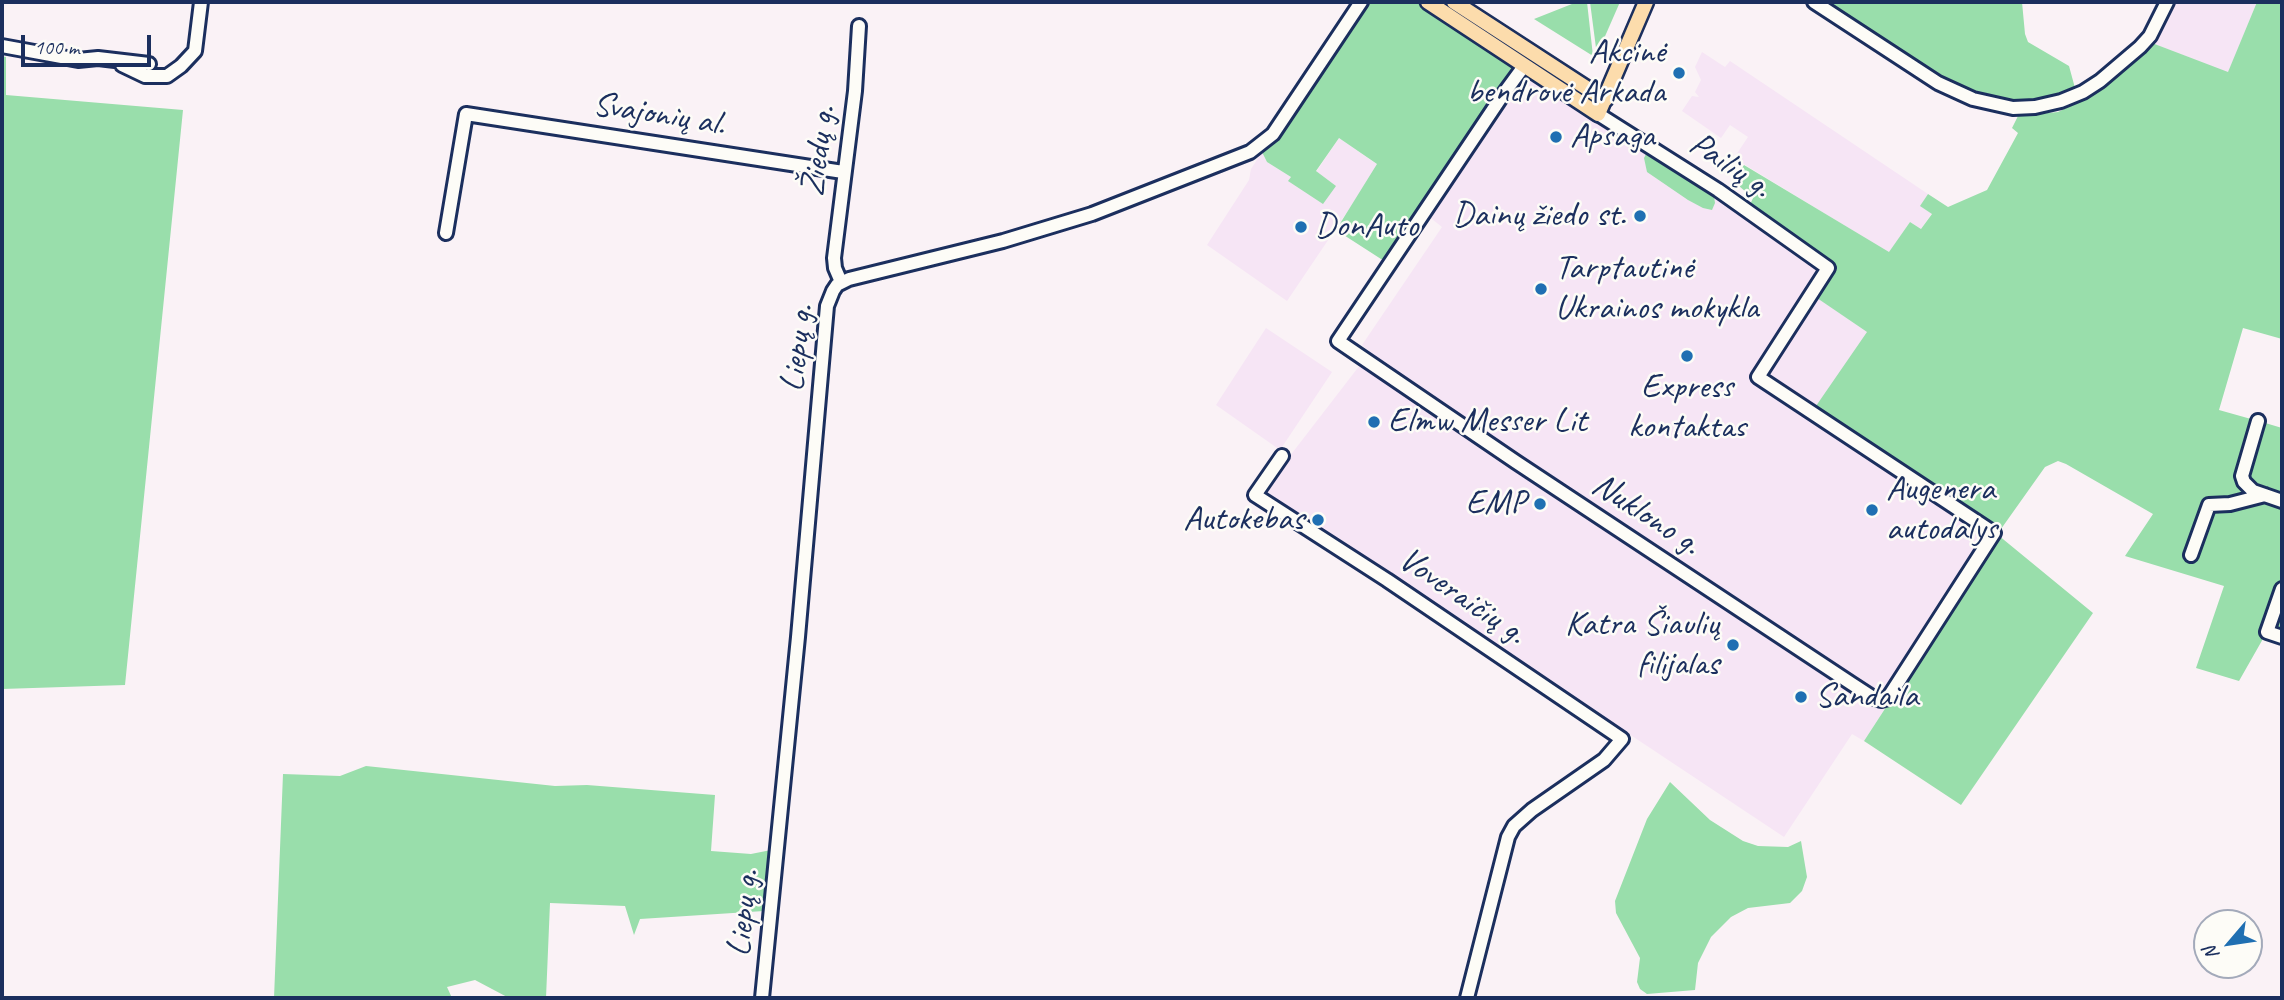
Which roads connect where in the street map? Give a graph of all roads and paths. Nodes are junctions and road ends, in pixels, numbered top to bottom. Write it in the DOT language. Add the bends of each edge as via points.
graph roads {
  1 [pos="201,2"];
  2 [pos="1361,2"];
  3 [pos="1428,2"];
  4 [pos="1454,2"];
  5 [pos="1646,2"];
  6 [pos="1814,2"];
  7 [pos="2166,2"];
  8 [pos="859,26"];
  9 [pos="2,46"];
  10 [pos="115,61"];
  11 [pos="149,64"];
  12 [pos="1524,66"];
  13 [pos="1605,100"];
  14 [pos="1598,114"];
  15 [pos="843,172"];
  16 [pos="446,233"];
  17 [pos="841,282"];
  18 [pos="2258,421"];
  19 [pos="1282,456"];
  20 [pos="2265,495"];
  21 [pos="2282,501"];
  22 [pos="1994,533"];
  23 [pos="2191,555"];
  24 [pos="2282,589"];
  25 [pos="2282,637"];
  26 [pos="762,998"];
  27 [pos="1467,998"];
  1 -- 10 [label="street" via="195,51 181,66 167,75 145,76"];
  2 -- 17 [label="street, Liepų g." via="1273,134 1250,152 1092,214"];
  3 -- 12 [label="main road"];
  4 -- 13 [label="main road"];
  5 -- 13 [label="main road"];
  6 -- 7 [label="street" via="1938,83 1973,99 2035,107 2061,102 2100,81 2150,36"];
  8 -- 15 [label="street, Žiedų g."];
  9 -- 10 [label="street" via="78,60"];
  10 -- 11 [label="street"];
  12 -- 14 [label="main road"];
  12 -- 22 [label="street, Nuklono g." via="1338,341 1872,697 1888,698"];
  13 -- 14 [label="main road"];
  14 -- 22 [label="street, Pailių g." via="1718,190 1828,268 1758,377"];
  15 -- 16 [label="street, Svajonių al." via="466,114"];
  15 -- 17 [label="street, Žiedų g." via="834,258"];
  17 -- 26 [label="street, Liepų g." via="827,306"];
  18 -- 20 [label="street" via="2242,476 2248,487"];
  19 -- 27 [label="street, Voveraičių g." via="1255,495 1622,739 1604,760 1514,826"];
  20 -- 21 [label="street"];
  20 -- 23 [label="street" via="2209,505"];
  24 -- 25 [label="street" via="2267,632"];
}
